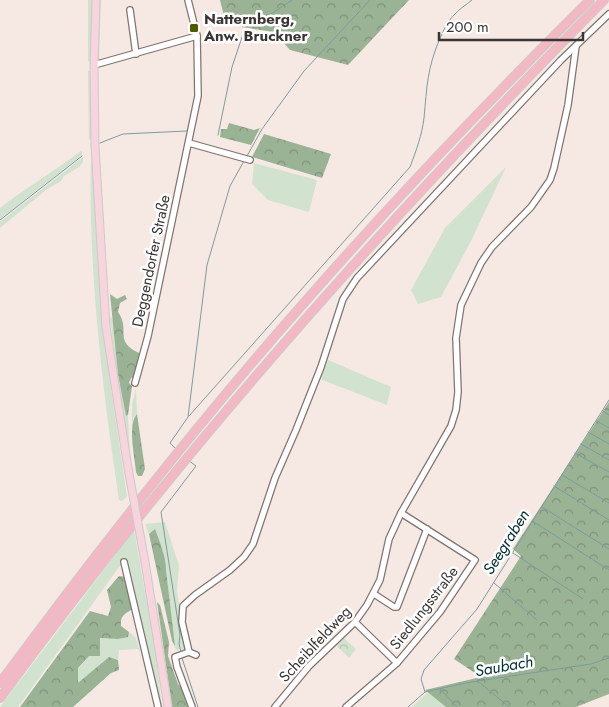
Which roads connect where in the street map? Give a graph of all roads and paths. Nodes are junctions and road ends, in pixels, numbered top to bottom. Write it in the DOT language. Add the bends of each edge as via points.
graph roads {
  1 [pos="96,0"];
  2 [pos="188,0"];
  3 [pos="590,0"];
  4 [pos="604,0"];
  5 [pos="130,10"];
  6 [pos="609,14"];
  7 [pos="197,36"];
  8 [pos="576,46"];
  9 [pos="136,54"];
  10 [pos="94,65"];
  11 [pos="189,143"];
  12 [pos="247,159"];
  13 [pos="135,383"];
  14 [pos="401,513"];
  15 [pos="427,530"];
  16 [pos="124,562"];
  17 [pos="374,594"];
  18 [pos="355,622"];
  19 [pos="184,654"];
  20 [pos="196,655"];
  21 [pos="397,663"];
  22 [pos="0,683"];
  23 [pos="0,698"];
  24 [pos="158,707"];
  25 [pos="168,707"];
  26 [pos="192,707"];
  27 [pos="275,707"];
  28 [pos="346,707"];
  1 -- 10 [label="main road"];
  2 -- 7 [label="street, Deggendorfer Straße"];
  3 -- 22 [label="highway" via="504,85 302,305 175,456"];
  4 -- 23 [label="highway" via="512,92 312,312 110,551"];
  5 -- 9 [label="street"];
  6 -- 8 [label="street"];
  7 -- 9 [label="street"];
  7 -- 11 [label="street, Deggendorfer Straße" via="198,96"];
  8 -- 14 [label="street, Scheiblfeldweg" via="568,105 550,180 492,247 468,286 461,305 456,338 456,410 451,426"];
  8 -- 19 [label="street" via="357,278 343,299 321,367 275,478 253,544 230,570 183,606"];
  9 -- 10 [label="street"];
  10 -- 25 [label="main road, bridge" via="95,146 106,327"];
  11 -- 12 [label="street"];
  11 -- 13 [label="street, Deggendorfer Straße"];
  14 -- 15 [label="street, Siedlungsstraße"];
  14 -- 17 [label="street, Scheiblfeldweg" via="389,539"];
  15 -- 17 [label="street, Siedlungsstraße" via="397,607"];
  15 -- 21 [label="street, Siedlungsstraße" via="475,560 440,612"];
  16 -- 24 [label="street"];
  17 -- 18 [label="street, Scheiblfeldweg"];
  18 -- 21 [label="street"];
  18 -- 27 [label="street, Scheiblfeldweg" via="309,666"];
  19 -- 20 [label="street"];
  19 -- 26 [label="street" via="175,657"];
  21 -- 28 [label="street, Siedlungsstraße"];
}
